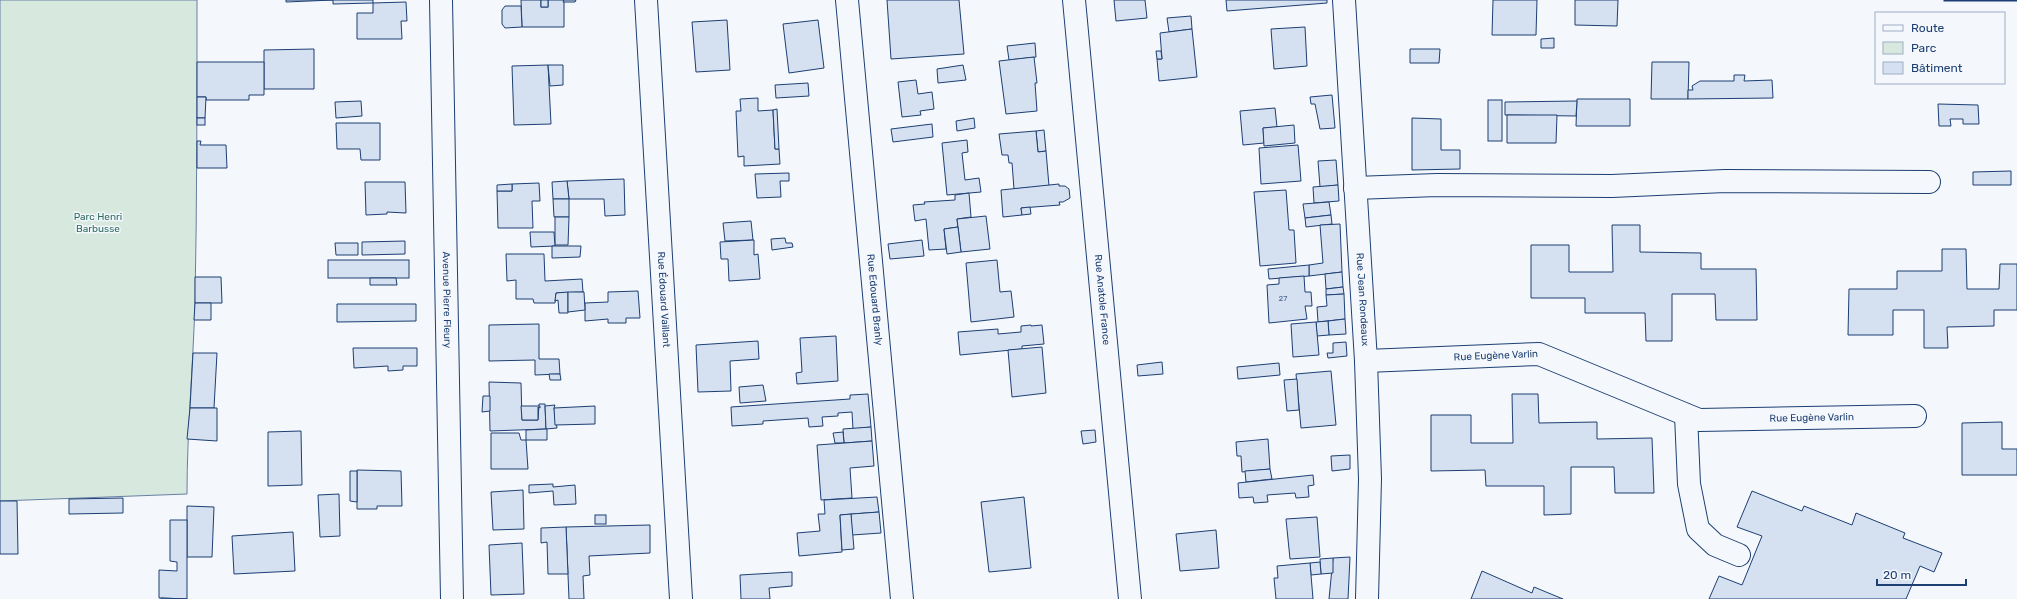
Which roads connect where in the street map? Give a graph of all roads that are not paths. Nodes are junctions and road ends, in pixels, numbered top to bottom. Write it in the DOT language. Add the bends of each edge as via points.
graph roads {
  1 [pos="441,0"];
  2 [pos="646,0"];
  3 [pos="846,0"];
  4 [pos="1074,0"];
  5 [pos="1344,0"];
  6 [pos="1929,182"];
  7 [pos="1355,188"];
  8 [pos="1366,361"];
  9 [pos="1686,415"];
  10 [pos="1915,416"];
  11 [pos="1739,555"];
  12 [pos="452,599"];
  13 [pos="681,599"];
  14 [pos="902,599"];
  15 [pos="1130,599"];
  16 [pos="1367,599"];
  1 -- 12 [label="street, Avenue Pierre Fleury"];
  2 -- 13 [label="street, Rue Édouard Vaillant"];
  3 -- 14 [label="street, Rue Edouard Branly"];
  4 -- 15 [label="street, Rue Anatole France"];
  5 -- 7 [label="street, Rue Jean Rondeaux"];
  6 -- 7 [label="street" via="1725,181 1612,186 1437,185"];
  7 -- 8 [label="street, Rue Jean Rondeaux"];
  8 -- 9 [label="street, Rue Eugène Varlin" via="1539,354"];
  8 -- 16 [label="street, Rue Jean Rondeaux" via="1370,479"];
  9 -- 10 [label="street, Rue Eugène Varlin" via="1699,420"];
  9 -- 11 [label="street" via="1689,484 1698,529 1715,545"];
}
